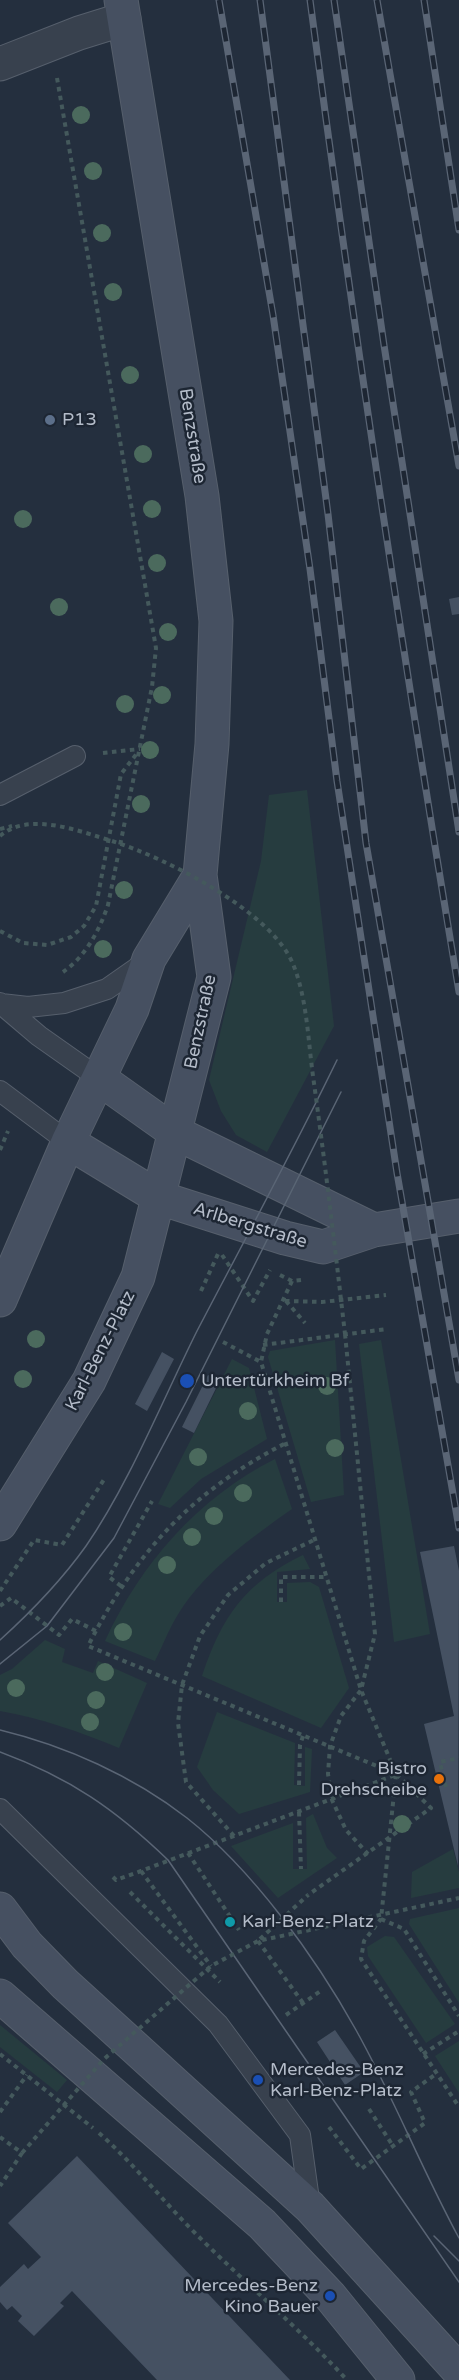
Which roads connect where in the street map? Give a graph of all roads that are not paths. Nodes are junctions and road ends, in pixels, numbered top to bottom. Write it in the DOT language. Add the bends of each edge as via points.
graph roads {
  1 [pos="122,10"];
  2 [pos="0,64"];
  3 [pos="75,756"];
  4 [pos="0,795"];
  5 [pos="200,875"];
  6 [pos="149,959"];
  7 [pos="1,1003"];
  8 [pos="100,1078"];
  9 [pos="0,1091"];
  10 [pos="176,1133"];
  11 [pos="68,1142"];
  12 [pos="160,1198"];
  13 [pos="459,1216"];
  14 [pos="374,1230"];
  15 [pos="0,1300"];
  16 [pos="0,1524"];
  17 [pos="0,1809"];
  18 [pos="0,1909"];
  19 [pos="0,1996"];
  20 [pos="310,2207"];
  21 [pos="459,2371"];
  22 [pos="398,2380"];
  1 -- 2 [label="street"];
  1 -- 5 [label="main road, Benzstraße" via="202,496 216,621 212,744"];
  3 -- 4 [label="lane"];
  5 -- 6 [label="main road, Benzstraße"];
  5 -- 10 [label="main road, Benzstraße" via="214,977"];
  6 -- 7 [label="lane" via="107,989 64,1003 28,1007"];
  6 -- 8 [label="main road, Benzstraße" via="132,1009"];
  7 -- 8 [label="lane" via="39,1036"];
  8 -- 10 [label="main road"];
  8 -- 11 [label="main road, Benzstraße"];
  9 -- 11 [label="lane"];
  10 -- 12 [label="main road, Benzstraße"];
  10 -- 14 [label="main road"];
  11 -- 12 [label="main road"];
  11 -- 15 [label="main road"];
  12 -- 14 [label="main road, Arlbergstraße" via="323,1247"];
  12 -- 16 [label="main road, Karl-Benz-Platz" via="138,1277 89,1381"];
  13 -- 14 [label="main road, Arlbergstraße"];
  17 -- 20 [label="lane" via="218,2024 300,2135"];
  18 -- 20 [label="main road" via="27,1945 65,1984"];
  19 -- 22 [label="main road" via="262,2224 330,2296"];
  20 -- 21 [label="main road"];
}
